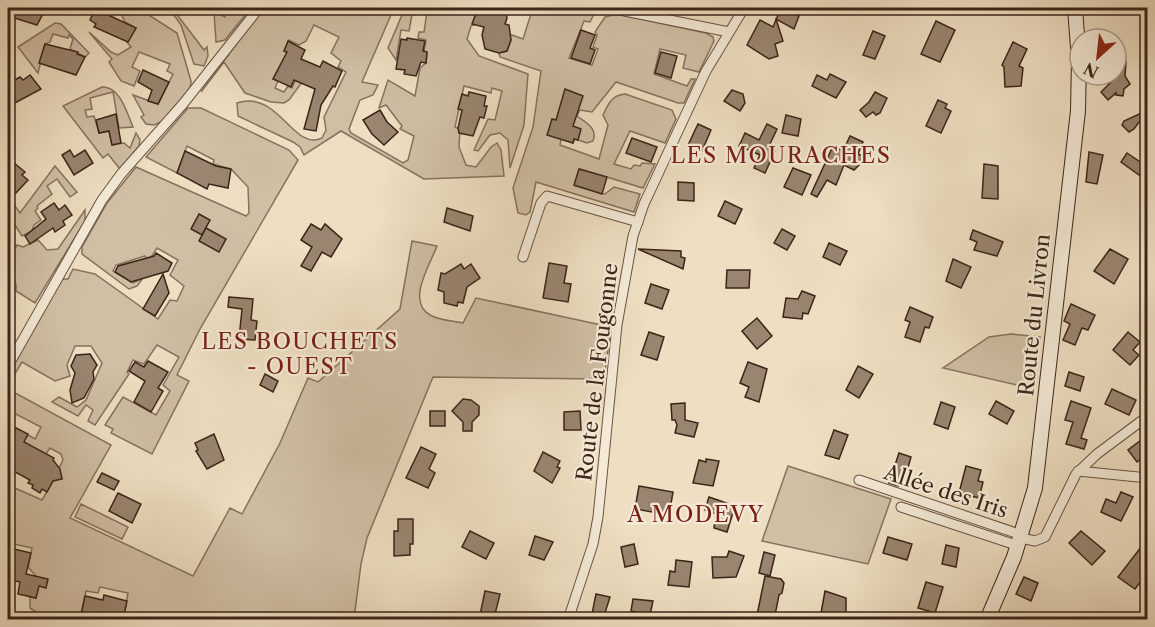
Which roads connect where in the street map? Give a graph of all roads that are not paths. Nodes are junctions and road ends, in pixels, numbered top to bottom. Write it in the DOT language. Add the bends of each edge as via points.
graph roads {
  1 [pos="259,8"];
  2 [pos="610,8"];
  3 [pos="744,8"];
  4 [pos="1075,8"];
  5 [pos="729,32"];
  6 [pos="638,222"];
  7 [pos="523,257"];
  8 [pos="8,365"];
  9 [pos="1148,416"];
  10 [pos="1078,471"];
  11 [pos="1148,478"];
  12 [pos="859,480"];
  13 [pos="901,507"];
  14 [pos="1021,540"];
  15 [pos="568,620"];
  16 [pos="987,620"];
  1 -- 8 [label="street" via="102,200"];
  2 -- 5 [label="street"];
  3 -- 5 [label="street, Route de la Fougonne"];
  4 -- 14 [label="street, Route du Livron" via="1079,85 1074,147 1037,470"];
  5 -- 6 [label="street, Route de la Fougonne" via="706,71"];
  6 -- 7 [label="street" via="547,196 541,203"];
  6 -- 15 [label="street, Route de la Fougonne" via="617,325 598,517"];
  9 -- 10 [label="street"];
  10 -- 11 [label="street"];
  10 -- 14 [label="street" via="1047,533 1037,541"];
  12 -- 14 [label="street, Allée des Iris"];
  13 -- 14 [label="street, Allée des Iris"];
  14 -- 16 [label="street, Route du Livron"];
}
